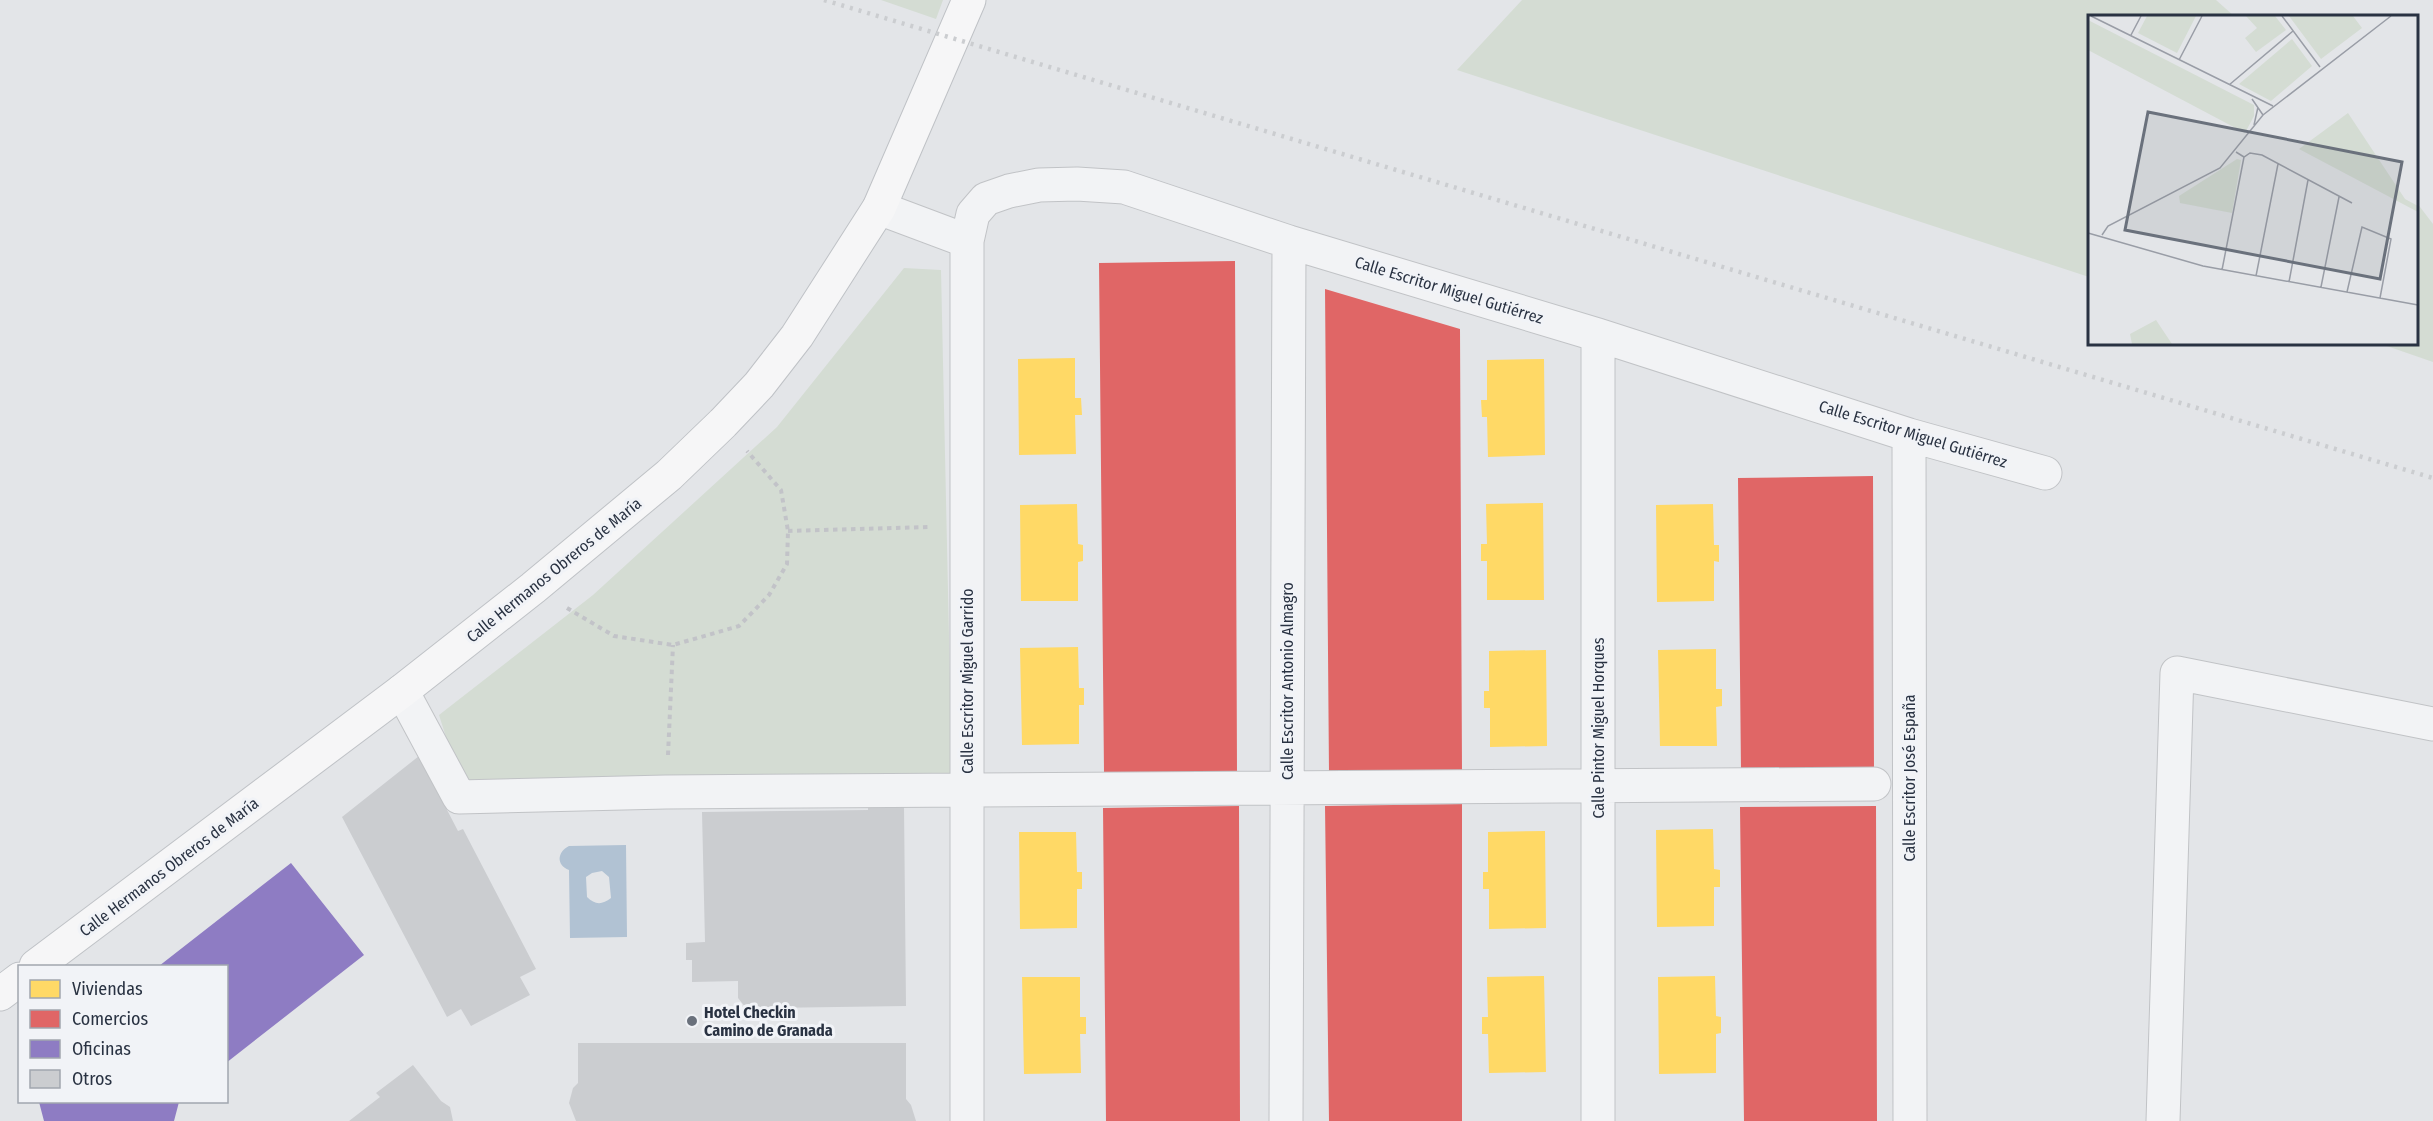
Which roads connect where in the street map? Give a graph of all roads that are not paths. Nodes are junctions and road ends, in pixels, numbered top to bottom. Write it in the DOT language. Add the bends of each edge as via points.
graph roads {
  1 [pos="969,0"];
  2 [pos="879,208"];
  3 [pos="967,241"];
  4 [pos="1289,242"];
  5 [pos="1598,335"];
  6 [pos="1909,435"];
  7 [pos="2045,473"];
  8 [pos="402,691"];
  9 [pos="2433,724"];
  10 [pos="1874,784"];
  11 [pos="1598,786"];
  12 [pos="1287,789"];
  13 [pos="968,791"];
  14 [pos="37,965"];
  15 [pos="18,980"];
  16 [pos="0,994"];
  17 [pos="967,1121"];
  18 [pos="1286,1121"];
  19 [pos="1598,1121"];
  20 [pos="1910,1121"];
  21 [pos="2163,1121"];
  1 -- 2 [label="main road, Calle Hermanos Obreros de María"];
  2 -- 3 [label="street"];
  2 -- 8 [label="main road, Calle Hermanos Obreros de María" via="797,336 759,386 723,423 669,475"];
  3 -- 4 [label="street, Calle Escritor Miguel Gutiérrez" via="973,214 986,199 1039,185 1077,184 1124,187"];
  3 -- 13 [label="street, Calle Escritor Miguel Garrido"];
  4 -- 5 [label="street, Calle Escritor Miguel Gutiérrez"];
  4 -- 12 [label="street, Calle Escritor Antonio Almagro"];
  5 -- 6 [label="street, Calle Escritor Miguel Gutiérrez"];
  5 -- 11 [label="street, Calle Pintor Miguel Horques"];
  6 -- 7 [label="street, Calle Escritor Miguel Gutiérrez"];
  6 -- 20 [label="street, Calle Escritor José España"];
  8 -- 13 [label="street" via="459,797"];
  8 -- 14 [label="main road, Calle Hermanos Obreros de María"];
  9 -- 21 [label="street" via="2177,673"];
  10 -- 11 [label="street"];
  11 -- 12 [label="street"];
  11 -- 19 [label="street, Calle Pintor Miguel Horques"];
  12 -- 13 [label="street"];
  12 -- 18 [label="street, Calle Escritor Antonio Almagro"];
  13 -- 17 [label="street, Calle Escritor Miguel Garrido"];
  15 -- 16 [label="main road"];
}
